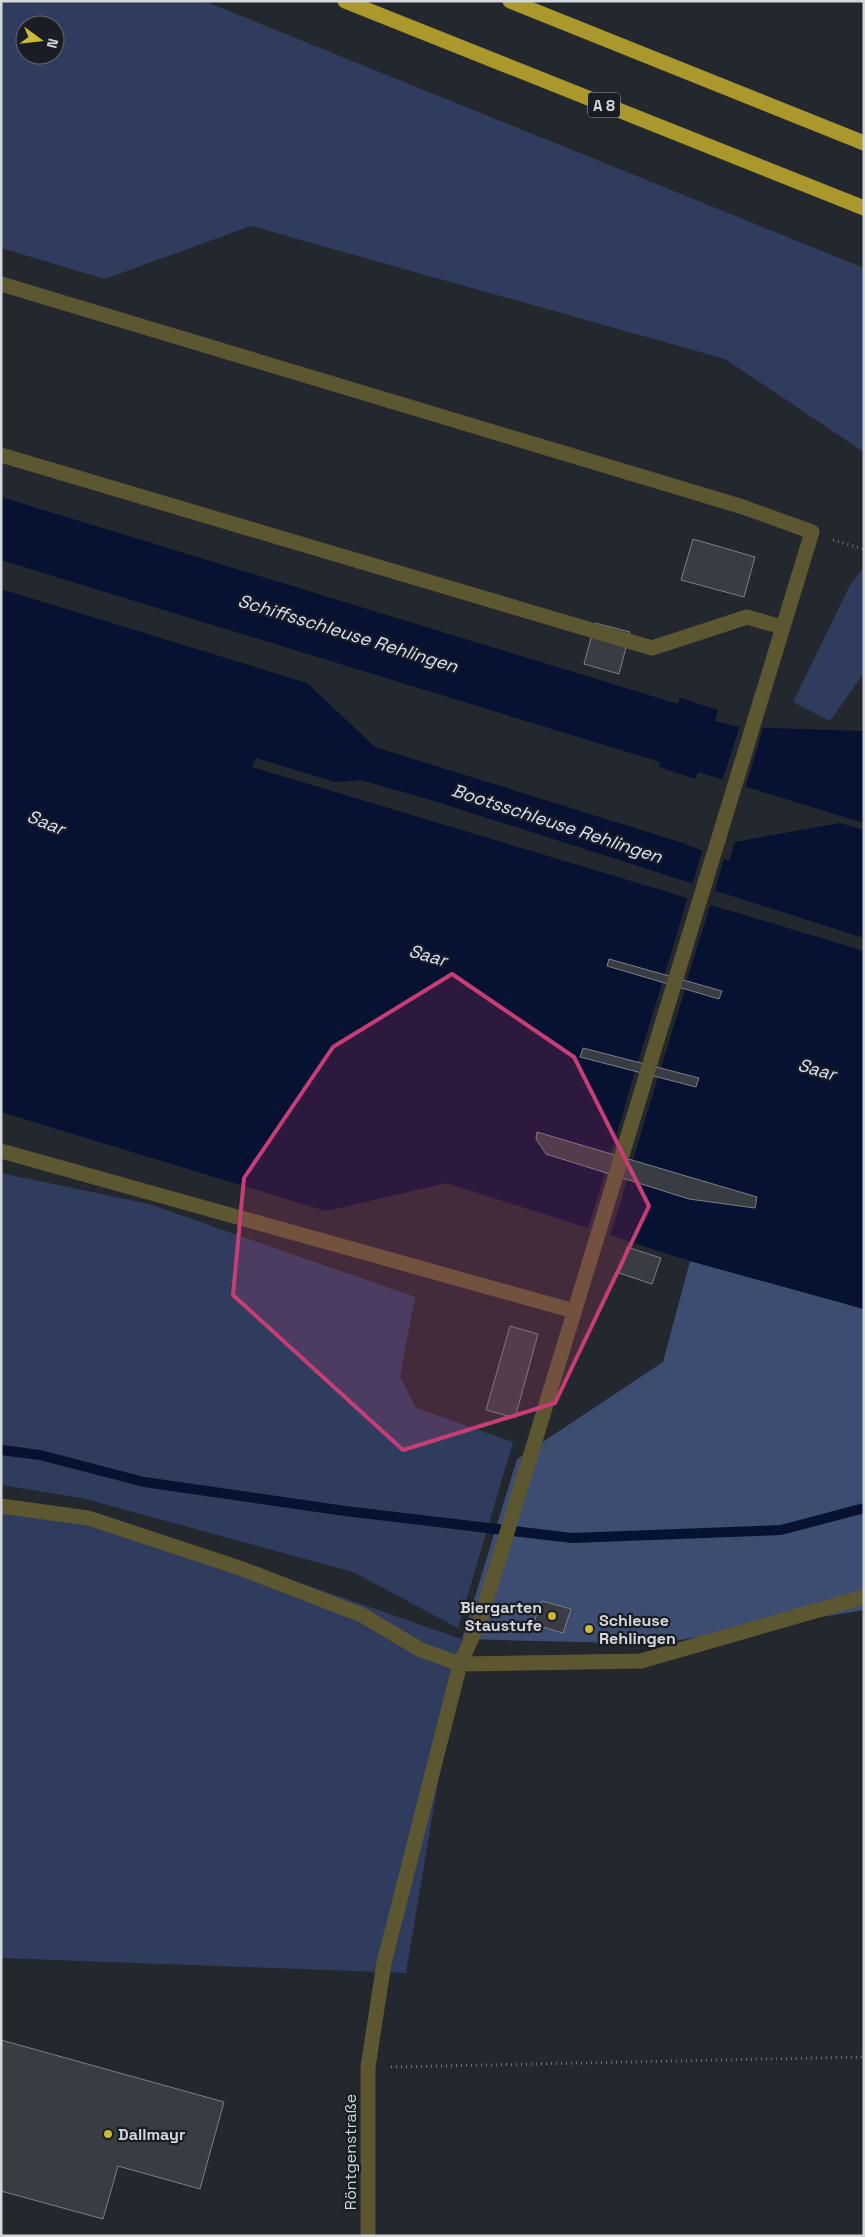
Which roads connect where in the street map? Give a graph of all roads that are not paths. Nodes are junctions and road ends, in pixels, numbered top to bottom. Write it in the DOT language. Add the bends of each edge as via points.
graph roads {
  1 [pos="345,1"];
  2 [pos="510,1"];
  3 [pos="864,143"];
  4 [pos="864,208"];
  5 [pos="1,284"];
  6 [pos="1,455"];
  7 [pos="782,627"];
  8 [pos="1,1151"];
  9 [pos="574,1311"];
  10 [pos="1,1506"];
  11 [pos="864,1597"];
  12 [pos="460,1664"];
  13 [pos="368,2236"];
  1 -- 4 [label="highway, A 8"];
  2 -- 3 [label="highway"];
  5 -- 7 [label="street, Röntgenstraße" via="743,507 812,532"];
  6 -- 7 [label="street" via="652,648 747,617"];
  7 -- 9 [label="street, Röntgenstraße"];
  8 -- 9 [label="street"];
  9 -- 12 [label="street, Röntgenstraße" via="480,1620"];
  10 -- 12 [label="street" via="88,1518 240,1568 362,1615 421,1650"];
  11 -- 12 [label="street" via="641,1660"];
  12 -- 13 [label="street, Röntgenstraße" via="384,1963 368,2067"];
}
